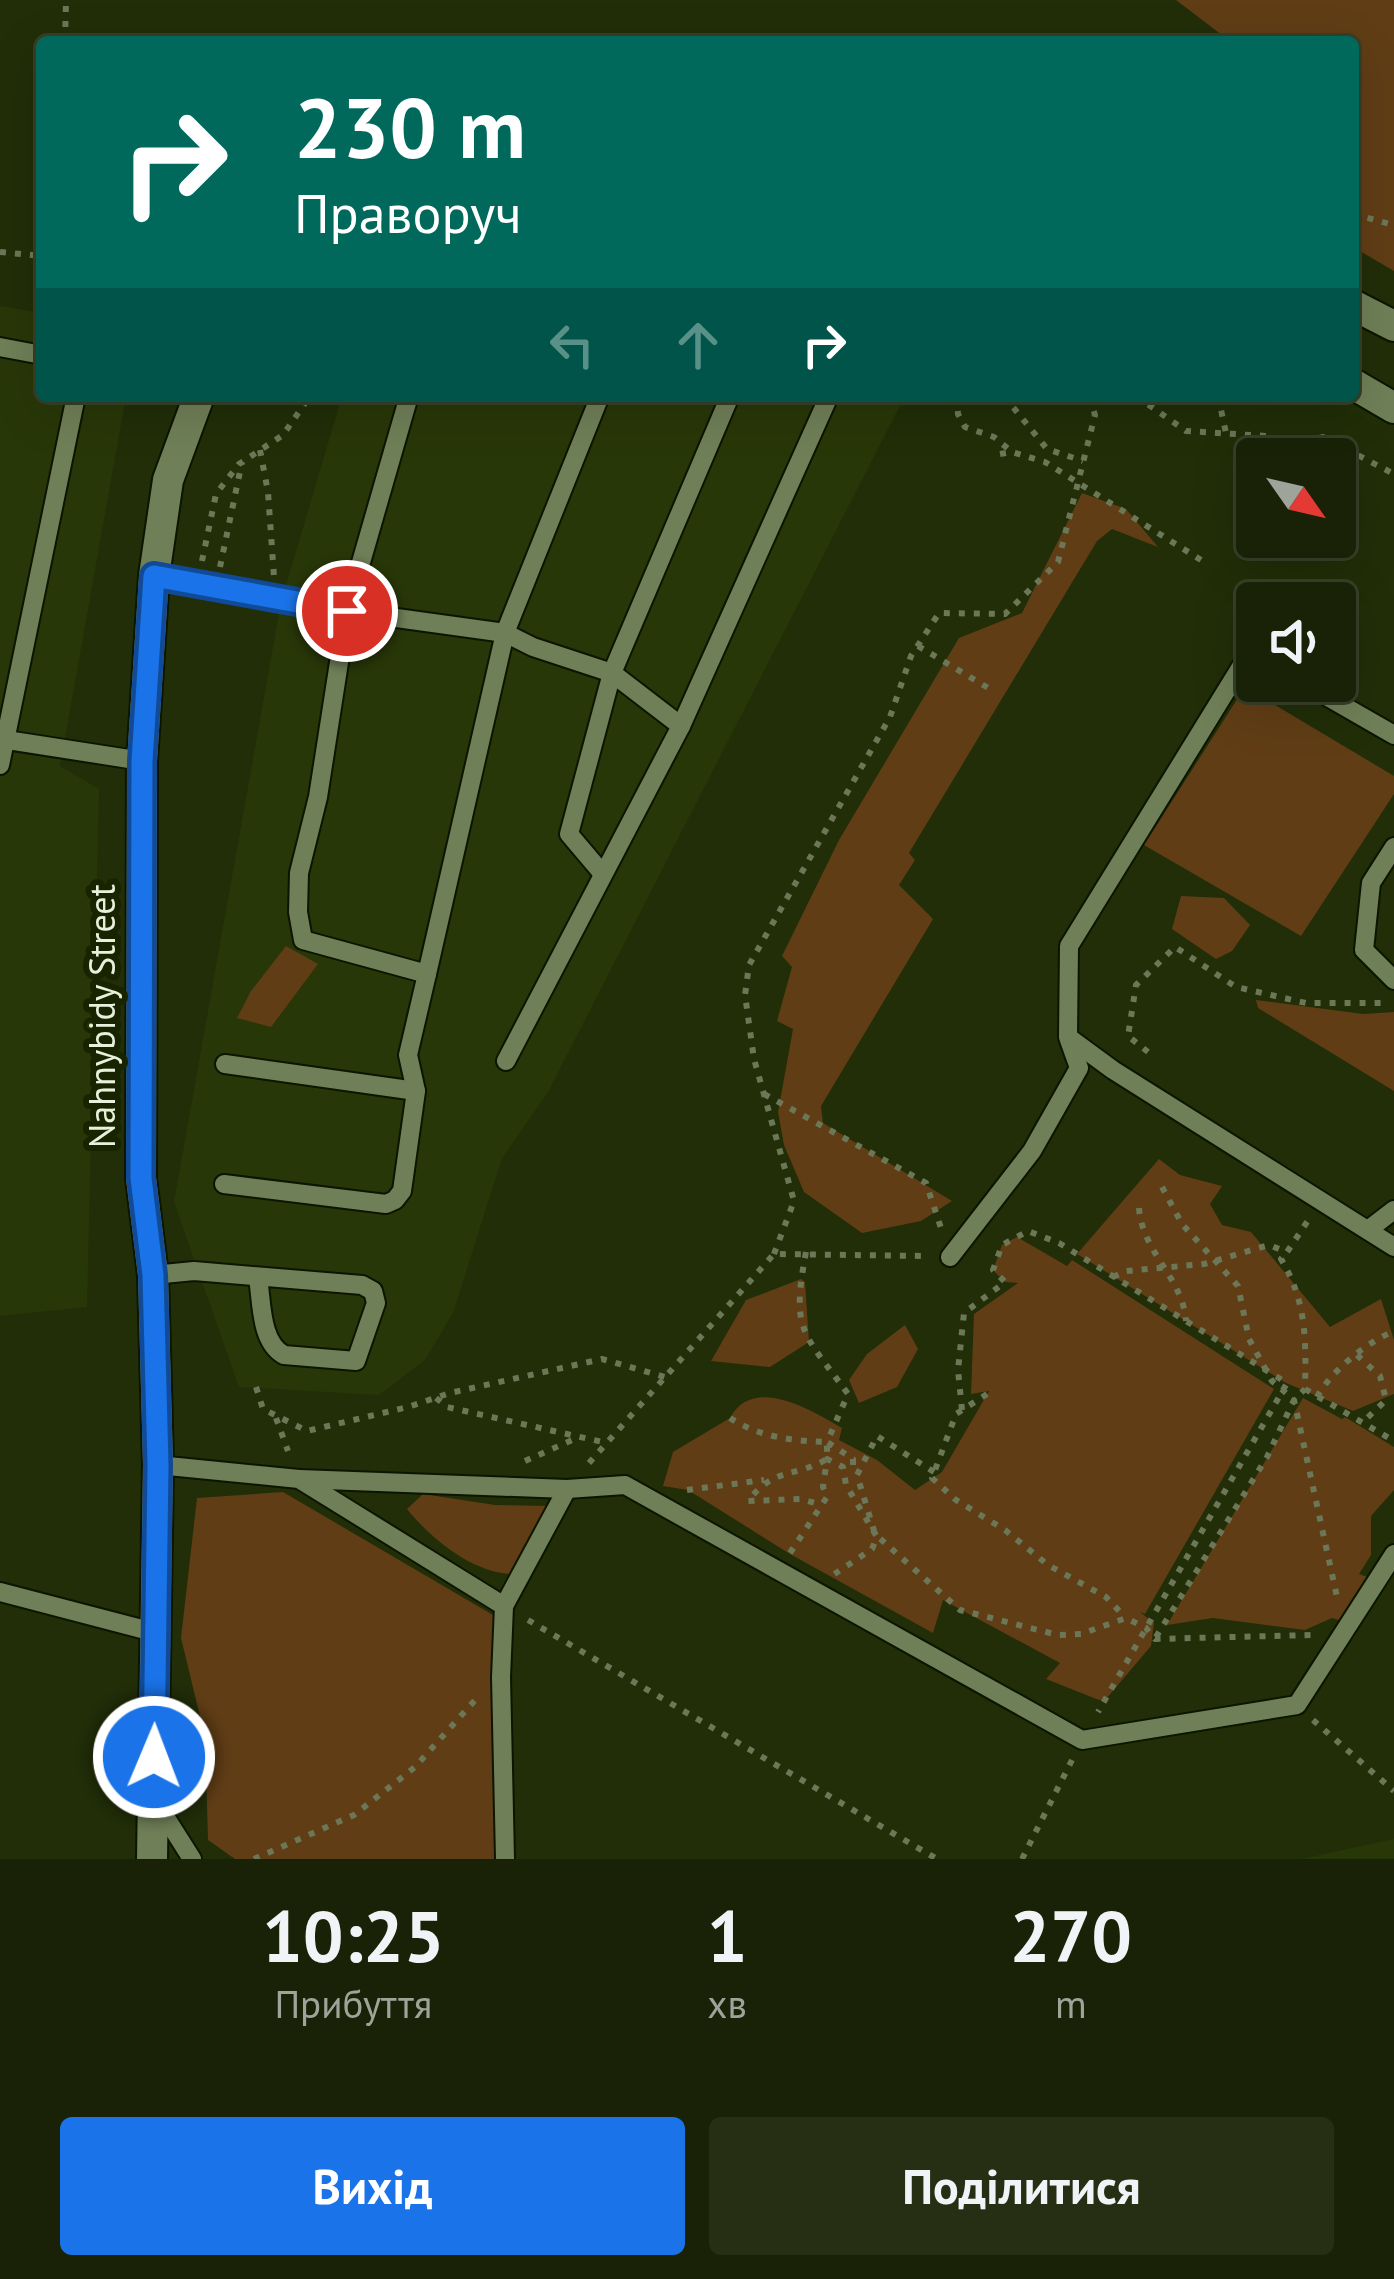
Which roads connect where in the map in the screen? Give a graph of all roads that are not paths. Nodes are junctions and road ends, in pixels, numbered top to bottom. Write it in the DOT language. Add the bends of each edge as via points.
graph roads {
  1 [pos="1359,307"];
  2 [pos="1394,326"];
  3 [pos="0,347"];
  4 [pos="36,354"];
  5 [pos="1359,388"];
  6 [pos="75,402"];
  7 [pos="197,402"];
  8 [pos="407,402"];
  9 [pos="598,402"];
  10 [pos="727,402"];
  11 [pos="826,402"];
  12 [pos="1394,408"];
  13 [pos="154,576"];
  14 [pos="347,611"];
  15 [pos="506,633"];
  16 [pos="612,673"];
  17 [pos="1236,675"];
  18 [pos="1336,702"];
  19 [pos="681,726"];
  20 [pos="1394,736"];
  21 [pos="2,740"];
  22 [pos="142,761"];
  23 [pos="0,765"];
  24 [pos="1394,848"];
  25 [pos="602,873"];
  26 [pos="427,974"];
  27 [pos="1394,980"];
  28 [pos="1068,1037"];
  29 [pos="506,1061"];
  30 [pos="225,1064"];
  31 [pos="416,1091"];
  32 [pos="224,1184"];
  33 [pos="1394,1210"];
  34 [pos="1368,1230"];
  35 [pos="1394,1246"];
  36 [pos="950,1256"];
  37 [pos="153,1275"];
  38 [pos="258,1278"];
  39 [pos="158,1465"];
  40 [pos="299,1479"];
  41 [pos="567,1489"];
  42 [pos="1394,1553"];
  43 [pos="0,1592"];
  44 [pos="504,1606"];
  45 [pos="157,1634"];
  46 [pos="154,1798"];
  47 [pos="152,1859"];
  48 [pos="191,1859"];
  49 [pos="505,1859"];
  1 -- 2 [label="street"];
  3 -- 4 [label="lane"];
  5 -- 12 [label="street"];
  6 -- 21 [label="lane"];
  7 -- 13 [label="street, Nahnybidy Street" via="168,480"];
  8 -- 14 [label="lane"];
  9 -- 15 [label="lane"];
  10 -- 16 [label="lane"];
  11 -- 19 [label="lane"];
  13 -- 14 [label="lane"];
  13 -- 22 [label="street, Nahnybidy Street"];
  14 -- 15 [label="lane"];
  14 -- 26 [label="lane" via="299,872 303,940"];
  15 -- 16 [label="lane"];
  15 -- 26 [label="lane"];
  16 -- 19 [label="lane"];
  16 -- 25 [label="lane" via="568,834"];
  17 -- 28 [label="lane" via="1070,946"];
  18 -- 20 [label="lane"];
  19 -- 25 [label="lane"];
  21 -- 22 [label="lane"];
  21 -- 23 [label="lane"];
  22 -- 37 [label="street, Nahnybidy Street" via="141,1178"];
  24 -- 27 [label="lane" via="1371,884 1364,950"];
  25 -- 29 [label="lane"];
  26 -- 31 [label="lane" via="408,1055"];
  28 -- 34 [label="lane"];
  28 -- 36 [label="lane" via="1079,1068 1032,1151"];
  30 -- 31 [label="lane"];
  31 -- 32 [label="lane" via="395,1200"];
  33 -- 34 [label="lane"];
  34 -- 35 [label="lane"];
  37 -- 38 [label="lane"];
  37 -- 39 [label="street, Nahnybidy Street"];
  38 -- 38 [label="lane" via="275,1350 356,1360 373,1291"];
  39 -- 40 [label="lane"];
  39 -- 45 [label="street, Nahnybidy Street"];
  40 -- 41 [label="lane"];
  40 -- 44 [label="lane"];
  41 -- 42 [label="lane" via="625,1485 1082,1740 1297,1705"];
  41 -- 44 [label="lane"];
  43 -- 45 [label="lane"];
  44 -- 49 [label="lane"];
  45 -- 46 [label="street, Nahnybidy Street"];
  46 -- 47 [label="street, Nahnybidy Street"];
  46 -- 48 [label="lane"];
}
